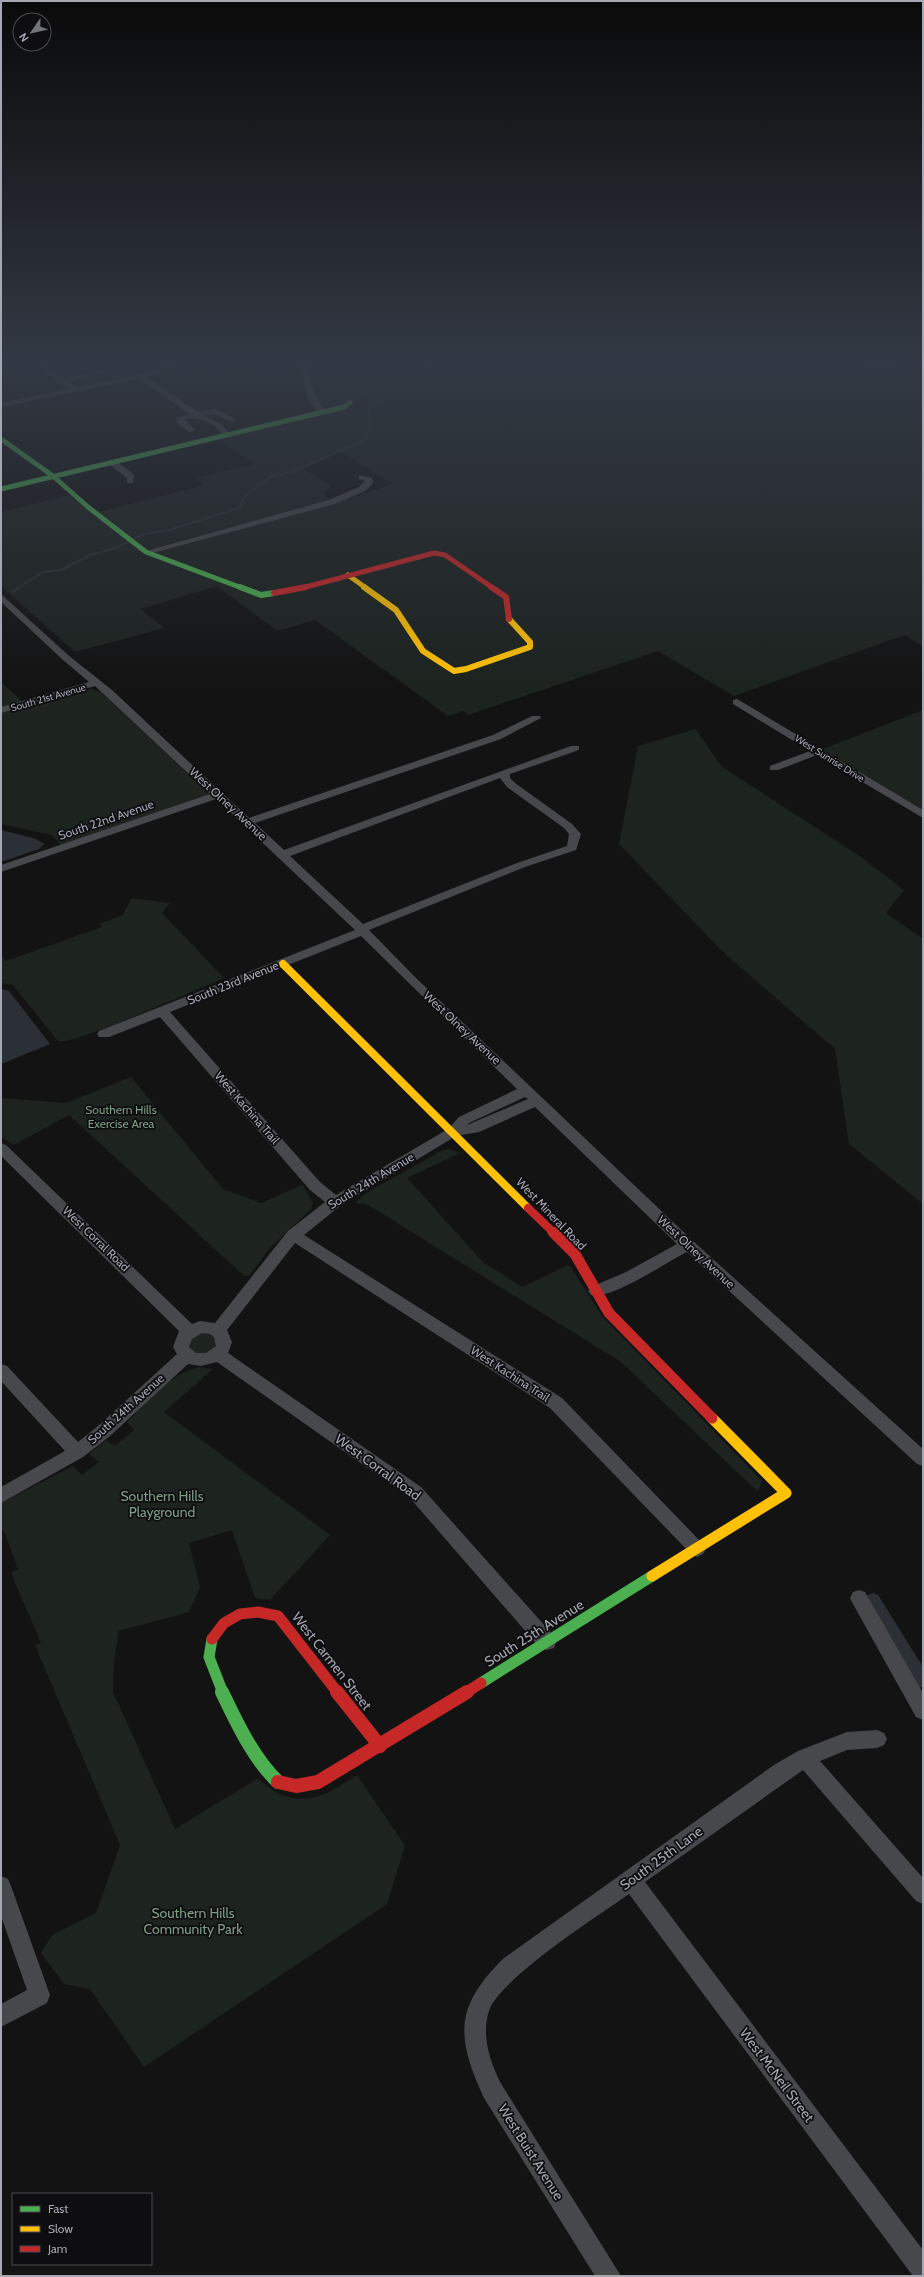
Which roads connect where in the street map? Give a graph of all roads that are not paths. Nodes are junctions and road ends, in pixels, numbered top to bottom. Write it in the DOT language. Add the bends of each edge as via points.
graph roads {
  1 [pos="45,470"];
  2 [pos="77,470"];
  3 [pos="122,470"];
  4 [pos="53,476"];
  5 [pos="362,477"];
  6 [pos="130,481"];
  7 [pos="1,489"];
  8 [pos="146,552"];
  9 [pos="348,575"];
  10 [pos="1,597"];
  11 [pos="96,683"];
  12 [pos="737,702"];
  13 [pos="1,710"];
  14 [pos="536,718"];
  15 [pos="575,748"];
  16 [pos="819,751"];
  17 [pos="774,768"];
  18 [pos="505,772"];
  19 [pos="218,795"];
  20 [pos="923,815"];
  21 [pos="247,822"];
  22 [pos="282,855"];
  23 [pos="1,869"];
  24 [pos="362,930"];
  25 [pos="283,964"];
  26 [pos="162,1011"];
  27 [pos="104,1034"];
  28 [pos="527,1090"];
  29 [pos="538,1100"];
  30 [pos="489,1115"];
  31 [pos="453,1132"];
  32 [pos="1,1148"];
  33 [pos="335,1202"];
  34 [pos="293,1235"];
  35 [pos="688,1245"];
  36 [pos="596,1291"];
  37 [pos="218,1330"];
  38 [pos="189,1331"];
  39 [pos="218,1354"];
  40 [pos="186,1356"];
  41 [pos="1,1370"];
  42 [pos="77,1452"];
  43 [pos="923,1459"];
  44 [pos="786,1493"];
  45 [pos="1,1496"];
  46 [pos="696,1549"];
  47 [pos="859,1598"];
  48 [pos="547,1642"];
  49 [pos="923,1711"];
  50 [pos="877,1739"];
  51 [pos="380,1746"];
  52 [pos="805,1758"];
  53 [pos="292,1786"];
  54 [pos="631,1880"];
  55 [pos="1,1886"];
  56 [pos="923,1894"];
  57 [pos="1,2016"];
  58 [pos="476,2021"];
  59 [pos="923,2270"];
  60 [pos="609,2276"];
  1 -- 4 [label="street"];
  2 -- 4 [label="street"];
  3 -- 6 [label="street" via="130,477"];
  4 -- 7 [label="street"];
  4 -- 8 [label="street"];
  5 -- 8 [label="street" via="369,480 369,483 362,489 332,502"];
  8 -- 9 [label="street" via="261,595 286,592"];
  9 -- 9 [label="street" via="434,553 445,555 506,597 509,619 530,642 530,647 454,671 423,651 396,610"];
  10 -- 11 [label="street, West Olney Avenue"];
  11 -- 13 [label="street, South 21st Avenue"];
  11 -- 19 [label="street, West Olney Avenue"];
  12 -- 16 [label="street, West Sunrise Drive"];
  14 -- 21 [label="street" via="497,737"];
  15 -- 18 [label="street"];
  16 -- 17 [label="street"];
  16 -- 20 [label="street, West Sunrise Drive"];
  18 -- 22 [label="street"];
  18 -- 24 [label="street, South 23rd Avenue" via="505,779 511,785 568,826 575,834 572,848 521,865"];
  19 -- 21 [label="street, West Olney Avenue"];
  19 -- 23 [label="street, South 22nd Avenue"];
  21 -- 22 [label="street, West Olney Avenue"];
  22 -- 24 [label="street, West Olney Avenue"];
  24 -- 25 [label="street, South 23rd Avenue"];
  24 -- 28 [label="street, West Olney Avenue"];
  25 -- 26 [label="street, South 23rd Avenue"];
  25 -- 31 [label="street, West Mineral Road"];
  26 -- 27 [label="street, South 23rd Avenue"];
  26 -- 33 [label="street, West Kachina Trail" via="315,1186"];
  28 -- 29 [label="street, West Olney Avenue"];
  28 -- 30 [label="street, South 24th Avenue"];
  29 -- 30 [label="street, South 24th Avenue"];
  29 -- 35 [label="street, West Olney Avenue"];
  30 -- 31 [label="street, South 24th Avenue" via="474,1129"];
  31 -- 33 [label="street, South 24th Avenue"];
  31 -- 36 [label="street, West Mineral Road" via="575,1254"];
  32 -- 38 [label="street, West Corral Road"];
  33 -- 34 [label="street, South 24th Avenue"];
  34 -- 37 [label="street, South 24th Avenue"];
  34 -- 46 [label="street, West Kachina Trail" via="556,1403"];
  35 -- 36 [label="street" via="617,1284"];
  35 -- 43 [label="street, West Olney Avenue"];
  36 -- 44 [label="street, West Mineral Road" via="609,1312"];
  37 -- 38 [label="street" via="204,1327"];
  37 -- 39 [label="street" via="225,1344"];
  38 -- 40 [label="street" via="182,1340 182,1351"];
  39 -- 40 [label="street" via="203,1360"];
  39 -- 48 [label="street, West Corral Road" via="415,1492"];
  40 -- 42 [label="street, South 24th Avenue" via="104,1431"];
  41 -- 42 [label="street"];
  42 -- 45 [label="street, South 24th Avenue"];
  44 -- 46 [label="street, South 25th Avenue"];
  46 -- 48 [label="street, South 25th Avenue"];
  47 -- 49 [label="street"];
  48 -- 51 [label="street, South 25th Avenue"];
  50 -- 52 [label="street, South 25th Lane" via="847,1741"];
  51 -- 53 [label="street, South 25th Avenue" via="318,1782"];
  51 -- 53 [label="street, West Carmen Street" via="278,1616 269,1611 252,1609 230,1618 219,1626 214,1634 210,1646 210,1665 267,1771 274,1779"];
  52 -- 54 [label="street, South 25th Lane" via="775,1776"];
  52 -- 56 [label="street"];
  54 -- 58 [label="street, South 25th Lane" via="512,1966 490,1988"];
  54 -- 59 [label="street, West McNeil Street"];
  55 -- 57 [label="street" via="39,1995"];
  58 -- 60 [label="street, West Buist Avenue" via="475,2041 478,2056 492,2090"];
}
